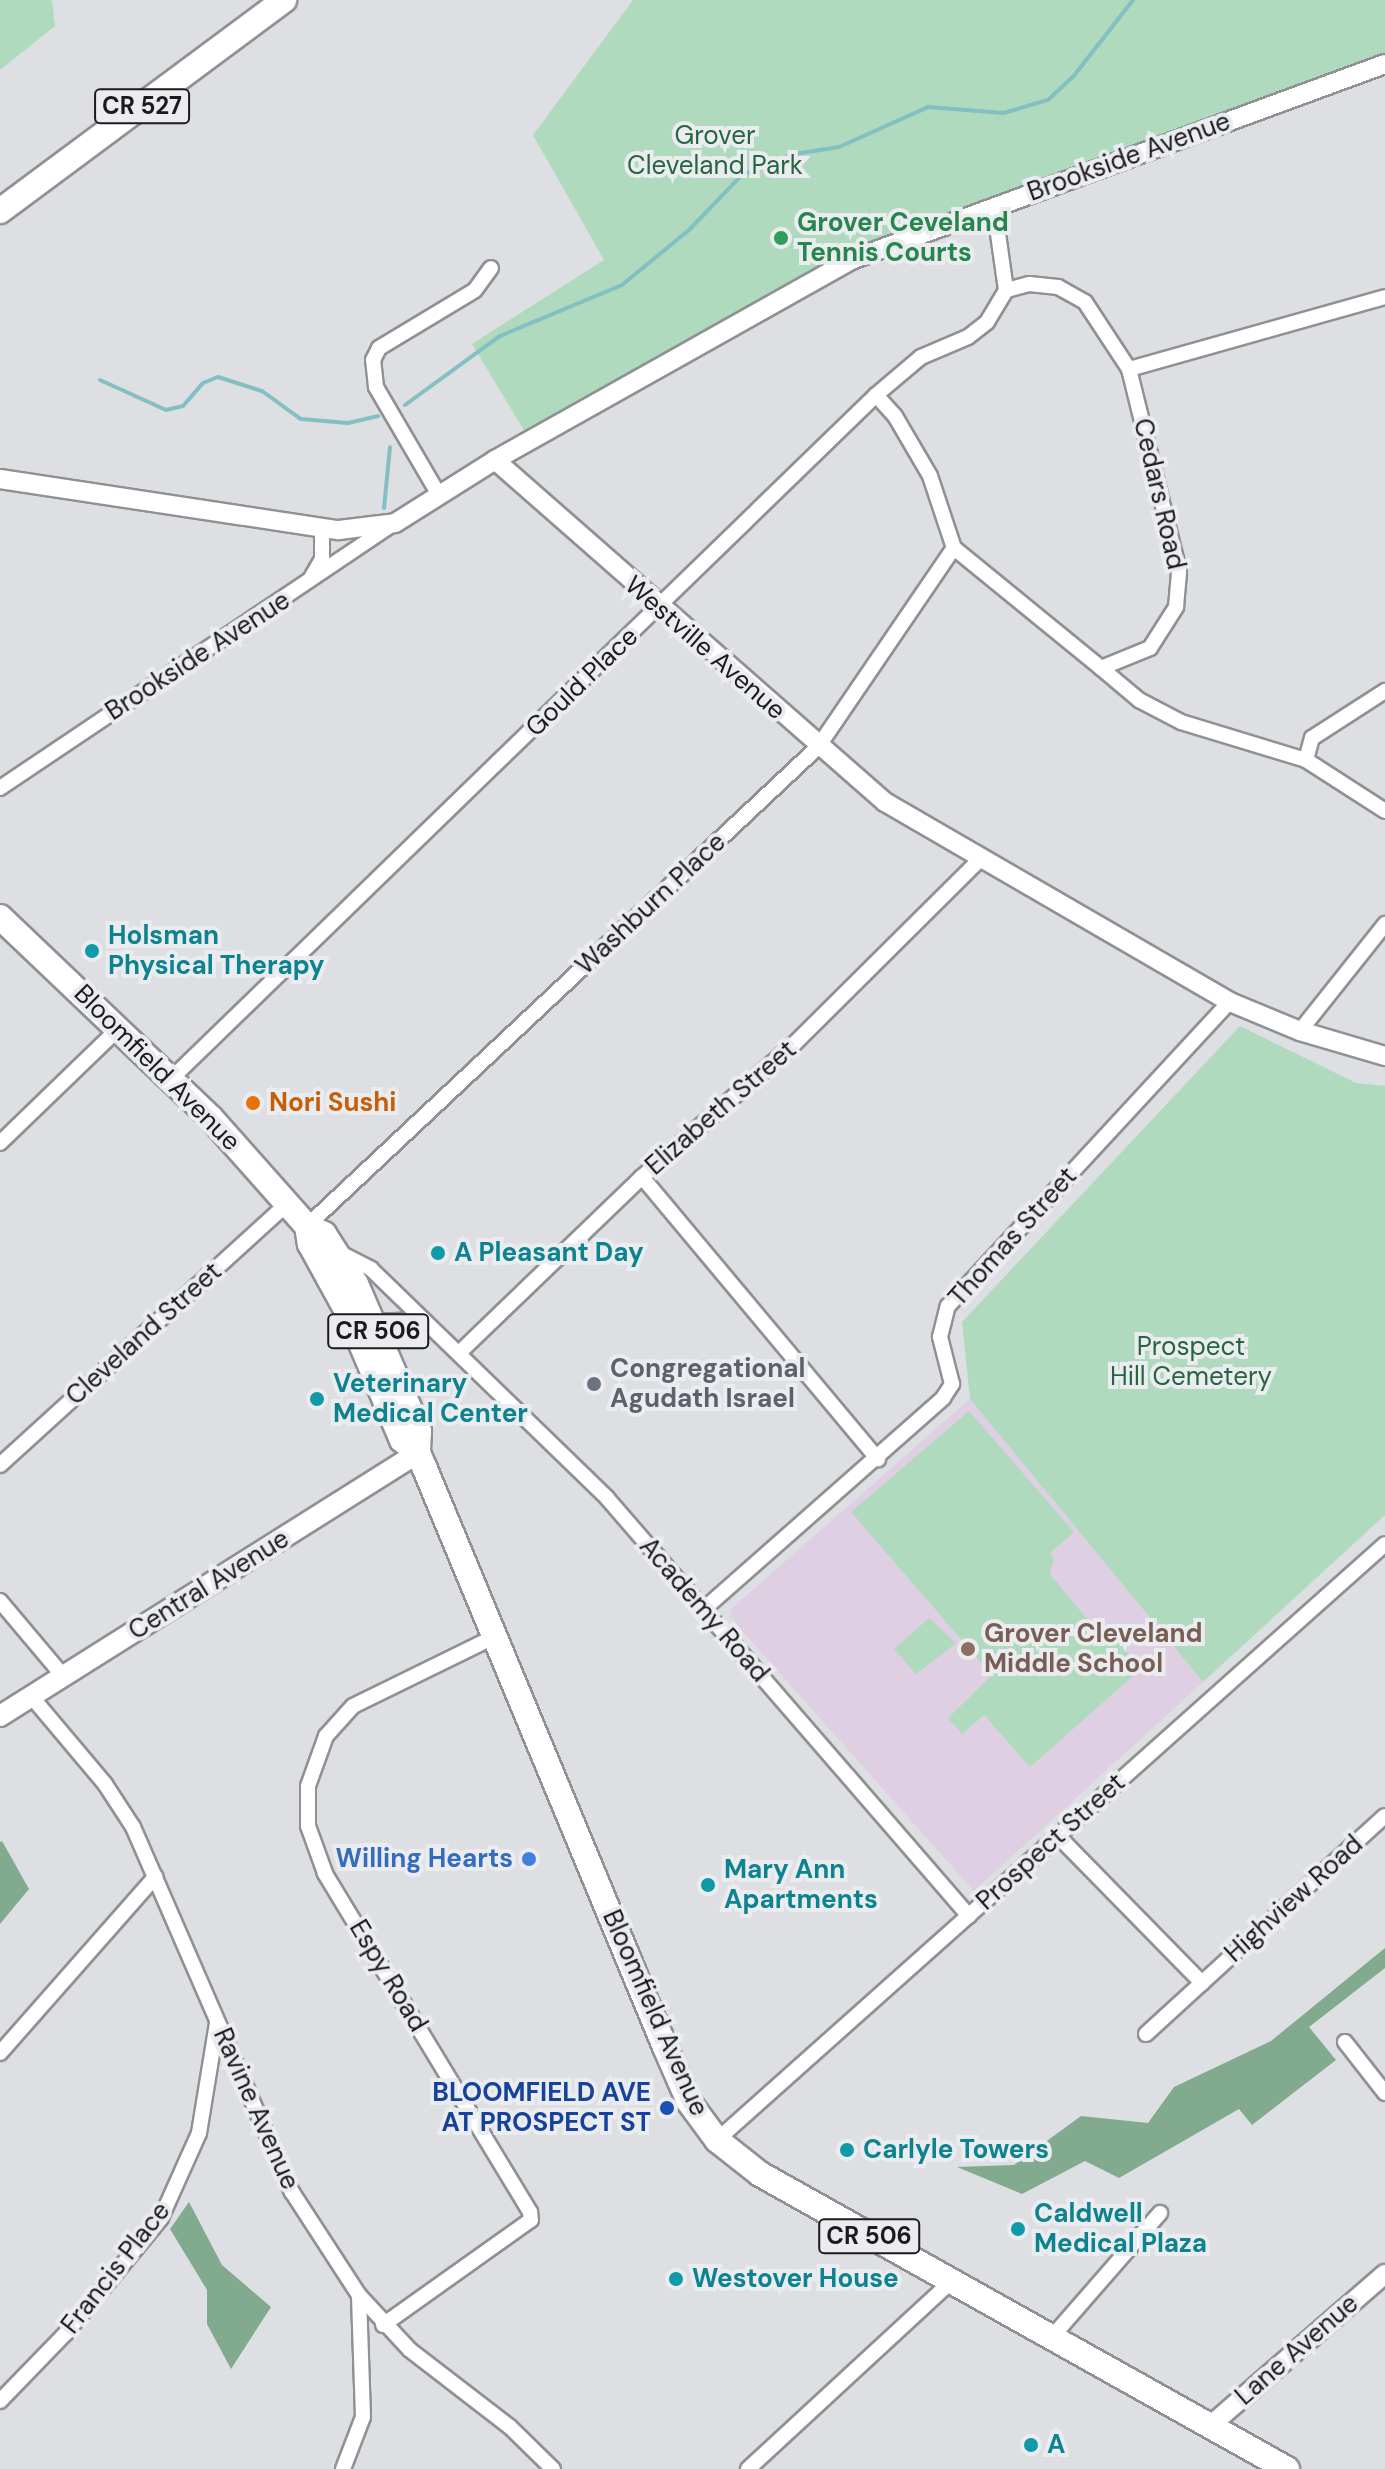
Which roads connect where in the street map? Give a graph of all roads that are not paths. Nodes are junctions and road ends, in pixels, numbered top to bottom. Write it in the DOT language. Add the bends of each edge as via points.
graph roads {
  1 [pos="284,0"];
  2 [pos="1385,64"];
  3 [pos="994,206"];
  4 [pos="0,211"];
  5 [pos="491,268"];
  6 [pos="1006,290"];
  7 [pos="1385,297"];
  8 [pos="1129,369"];
  9 [pos="876,395"];
  10 [pos="495,460"];
  11 [pos="0,479"];
  12 [pos="439,495"];
  13 [pos="395,523"];
  14 [pos="322,527"];
  15 [pos="954,548"];
  16 [pos="307,585"];
  17 [pos="659,608"];
  18 [pos="1101,668"];
  19 [pos="1385,691"];
  20 [pos="818,747"];
  21 [pos="1306,760"];
  22 [pos="0,788"];
  23 [pos="1385,811"];
  24 [pos="979,860"];
  25 [pos="0,917"];
  26 [pos="1385,924"];
  27 [pos="1230,1002"];
  28 [pos="119,1028"];
  29 [pos="1300,1031"];
  30 [pos="1385,1056"];
  31 [pos="171,1079"];
  32 [pos="0,1143"];
  33 [pos="642,1177"];
  34 [pos="288,1203"];
  35 [pos="307,1226"];
  36 [pos="336,1251"];
  37 [pos="423,1320"];
  38 [pos="363,1323"];
  39 [pos="459,1353"];
  40 [pos="418,1453"];
  41 [pos="878,1459"];
  42 [pos="0,1465"];
  43 [pos="1385,1544"];
  44 [pos="0,1601"];
  45 [pos="704,1609"];
  46 [pos="496,1636"];
  47 [pos="64,1677"];
  48 [pos="31,1696"];
  49 [pos="0,1716"];
  50 [pos="1385,1816"];
  51 [pos="1058,1836"];
  52 [pos="155,1877"];
  53 [pos="969,1916"];
  54 [pos="1202,1983"];
  55 [pos="217,2022"];
  56 [pos="1146,2034"];
  57 [pos="1345,2042"];
  58 [pos="0,2053"];
  59 [pos="1385,2093"];
  60 [pos="717,2140"];
  61 [pos="1160,2213"];
  62 [pos="1385,2274"];
  63 [pos="951,2282"];
  64 [pos="359,2295"];
  65 [pos="383,2325"];
  66 [pos="1051,2338"];
  67 [pos="0,2400"];
  68 [pos="1210,2426"];
  69 [pos="343,2469"];
  70 [pos="553,2469"];
  71 [pos="748,2469"];
  72 [pos="1287,2469"];
  1 -- 4 [label="main road, CR 527"];
  2 -- 3 [label="street, Brookside Avenue"];
  3 -- 6 [label="street"];
  3 -- 10 [label="street, Brookside Avenue" via="851,260"];
  5 -- 12 [label="street" via="475,290 379,348 373,360 376,387"];
  6 -- 8 [label="street, Cedars Road" via="1029,284 1058,287 1085,302"];
  6 -- 9 [label="street, Gould Place" via="987,322 968,337 910,364"];
  7 -- 8 [label="street"];
  8 -- 18 [label="street, Cedars Road" via="1179,571 1176,607 1150,648"];
  9 -- 15 [label="street" via="895,416 930,476"];
  9 -- 17 [label="street, Gould Place"];
  10 -- 12 [label="street"];
  10 -- 17 [label="street, Westville Avenue"];
  11 -- 14 [label="street"];
  12 -- 13 [label="street"];
  13 -- 14 [label="street" via="355,531"];
  13 -- 16 [label="street, Brookside Avenue"];
  14 -- 16 [label="street" via="322,559"];
  15 -- 18 [label="street"];
  15 -- 20 [label="street, Washburn Place"];
  16 -- 22 [label="street, Brookside Avenue"];
  17 -- 20 [label="street, Westville Avenue"];
  17 -- 31 [label="street, Gould Place"];
  18 -- 21 [label="street" via="1139,700 1181,722"];
  19 -- 21 [label="street" via="1312,738"];
  20 -- 24 [label="street, Westville Avenue" via="885,802"];
  20 -- 35 [label="street, Washburn Place"];
  21 -- 23 [label="street"];
  24 -- 27 [label="street, Westville Avenue"];
  24 -- 33 [label="street, Elizabeth Street" via="793,1045"];
  25 -- 28 [label="main road, Bloomfield Avenue / CR 506"];
  26 -- 29 [label="street"];
  27 -- 29 [label="street, Westville Avenue"];
  27 -- 41 [label="street, Thomas Street" via="957,1294 943,1316 940,1337 952,1384"];
  28 -- 31 [label="main road, Bloomfield Avenue / CR 506"];
  28 -- 32 [label="street"];
  29 -- 30 [label="street, Westville Avenue"];
  31 -- 34 [label="main road, Bloomfield Avenue / CR 506"];
  33 -- 39 [label="street, Elizabeth Street"];
  33 -- 41 [label="street"];
  34 -- 35 [label="main road, Bloomfield Avenue / CR 506"];
  34 -- 42 [label="street, Cleveland Street"];
  35 -- 36 [label="main road, Bloomfield Avenue / CR 506" via="324,1234"];
  35 -- 38 [label="main road, Bloomfield Avenue / CR 506" via="310,1244"];
  36 -- 37 [label="street, Academy Road" via="371,1269"];
  36 -- 38 [label="main road, Bloomfield Avenue / CR 506"];
  37 -- 38 [label="street"];
  37 -- 39 [label="street, Academy Road"];
  38 -- 40 [label="main road, Bloomfield Avenue / CR 506" via="419,1431"];
  39 -- 45 [label="street, Academy Road" via="607,1498"];
  40 -- 46 [label="main road, Bloomfield Avenue / CR 506"];
  40 -- 47 [label="main road, Central Avenue"];
  41 -- 45 [label="street, Thomas Street"];
  43 -- 51 [label="street, Prospect Street"];
  44 -- 47 [label="street"];
  45 -- 53 [label="street, Academy Road"];
  46 -- 60 [label="main road, Bloomfield Avenue / CR 506" via="679,2078"];
  46 -- 65 [label="street, Espy Road" via="353,1706 326,1736 308,1786 308,1826 325,1873 530,2212 531,2220"];
  47 -- 48 [label="main road, Central Avenue"];
  48 -- 49 [label="main road, Central Avenue"];
  48 -- 52 [label="street, Ravine Avenue" via="105,1784 133,1827"];
  50 -- 54 [label="street, Highview Road"];
  51 -- 53 [label="street, Prospect Street"];
  51 -- 54 [label="street, Highview Road"];
  52 -- 55 [label="street, Ravine Avenue"];
  52 -- 58 [label="street"];
  53 -- 60 [label="street, Prospect Street"];
  54 -- 56 [label="street, Highview Road"];
  55 -- 64 [label="street, Ravine Avenue" via="292,2192"];
  55 -- 67 [label="street, Francis Place" via="199,2133 161,2218 66,2333"];
  57 -- 59 [label="street"];
  60 -- 63 [label="main road, Bloomfield Avenue / CR 506" via="760,2174"];
  61 -- 66 [label="street"];
  62 -- 68 [label="street, Lane Avenue"];
  63 -- 66 [label="main road, Bloomfield Avenue / CR 506"];
  63 -- 71 [label="street"];
  64 -- 65 [label="street, Ravine Avenue"];
  64 -- 69 [label="street" via="363,2417"];
  65 -- 70 [label="street, Ravine Avenue" via="510,2427"];
  66 -- 68 [label="main road, Bloomfield Avenue / CR 506"];
  68 -- 72 [label="main road, Bloomfield Avenue / CR 506"];
}
